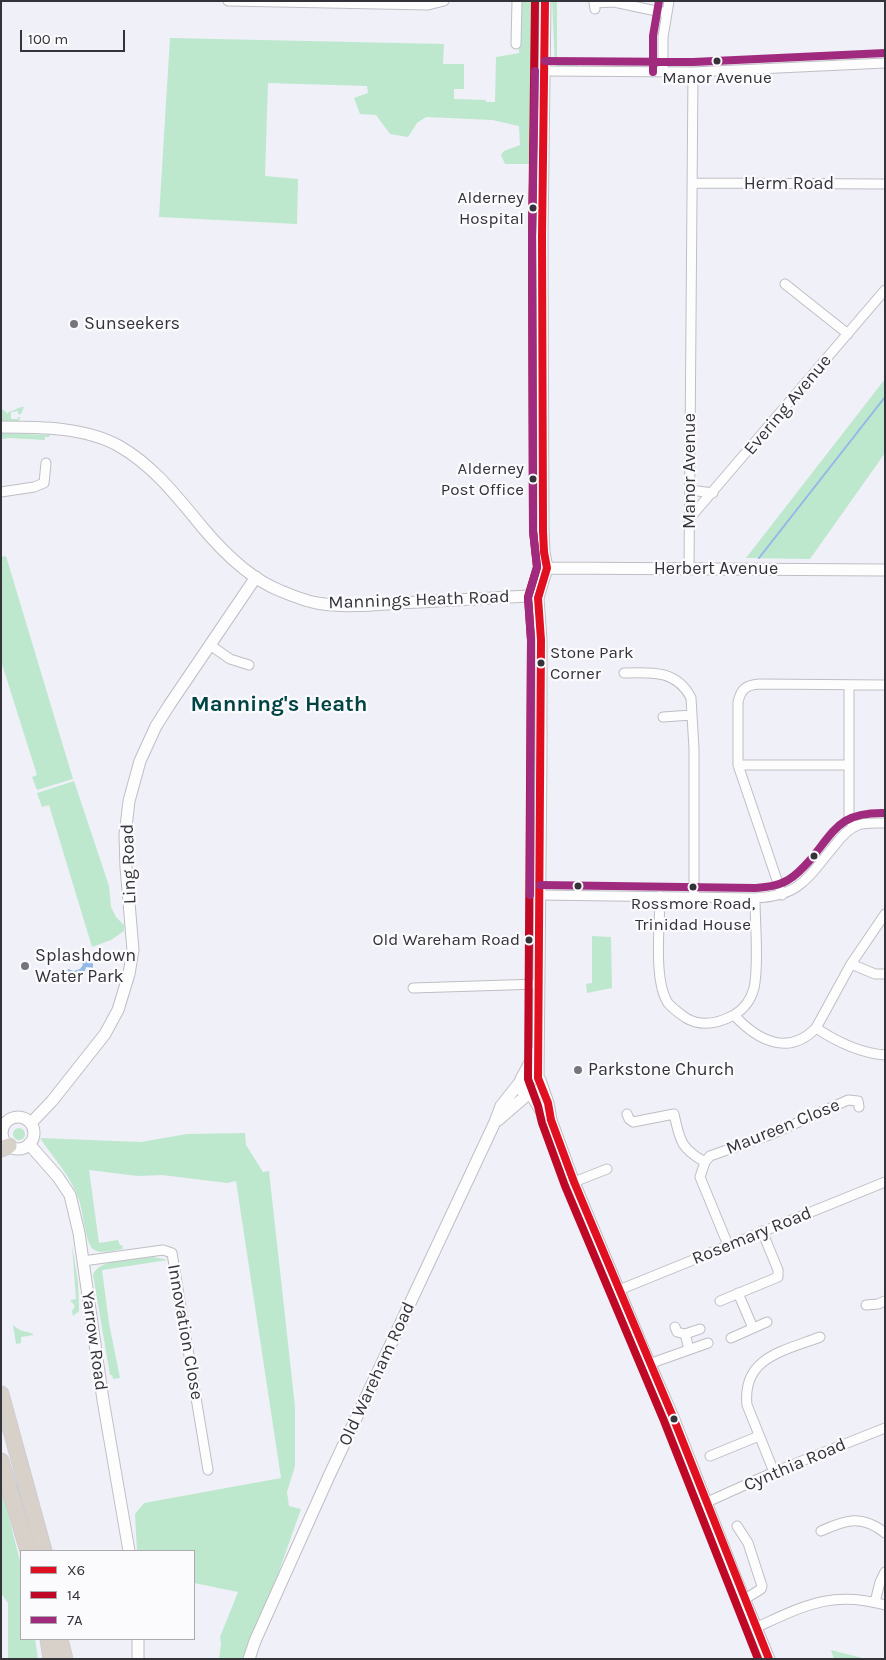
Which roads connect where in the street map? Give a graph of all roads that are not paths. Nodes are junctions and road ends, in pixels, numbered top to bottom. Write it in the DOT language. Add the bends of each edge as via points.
graph roads {
  1 [pos="228,1"];
  2 [pos="444,1"];
  3 [pos="517,1"];
  4 [pos="545,1"];
  5 [pos="669,1"];
  6 [pos="300,2"];
  7 [pos="595,9"];
  8 [pos="666,13"];
  9 [pos="516,44"];
  10 [pos="885,63"];
  11 [pos="545,71"];
  12 [pos="663,72"];
  13 [pos="693,72"];
  14 [pos="692,183"];
  15 [pos="885,184"];
  16 [pos="784,284"];
  17 [pos="885,290"];
  18 [pos="848,334"];
  19 [pos="1,427"];
  20 [pos="46,463"];
  21 [pos="690,490"];
  22 [pos="1,492"];
  23 [pos="713,493"];
  24 [pos="689,519"];
  25 [pos="547,568"];
  26 [pos="689,570"];
  27 [pos="885,570"];
  28 [pos="256,577"];
  29 [pos="538,598"];
  30 [pos="210,645"];
  31 [pos="249,665"];
  32 [pos="624,673"];
  33 [pos="849,685"];
  34 [pos="885,685"];
  35 [pos="692,715"];
  36 [pos="662,717"];
  37 [pos="738,765"];
  38 [pos="849,765"];
  39 [pos="885,823"];
  40 [pos="853,828"];
  41 [pos="540,895"];
  42 [pos="782,895"];
  43 [pos="660,896"];
  44 [pos="694,897"];
  45 [pos="755,898"];
  46 [pos="885,914"];
  47 [pos="851,964"];
  48 [pos="885,974"];
  49 [pos="539,984"];
  50 [pos="413,988"];
  51 [pos="734,1016"];
  52 [pos="816,1028"];
  53 [pos="538,1048"];
  54 [pos="885,1055"];
  55 [pos="522,1080"];
  56 [pos="540,1082"];
  57 [pos="529,1096"];
  58 [pos="859,1107"];
  59 [pos="627,1114"];
  60 [pos="551,1120"];
  61 [pos="495,1122"];
  62 [pos="31,1123"];
  63 [pos="2,1127"];
  64 [pos="29,1144"];
  65 [pos="5,1148"];
  66 [pos="705,1162"];
  67 [pos="607,1169"];
  68 [pos="574,1182"];
  69 [pos="885,1182"];
  70 [pos="762,1232"];
  71 [pos="728,1245"];
  72 [pos="83,1261"];
  73 [pos="789,1273"];
  74 [pos="778,1277"];
  75 [pos="619,1290"];
  76 [pos="738,1293"];
  77 [pos="720,1301"];
  78 [pos="885,1301"];
  79 [pos="866,1305"];
  80 [pos="768,1322"];
  81 [pos="675,1327"];
  82 [pos="753,1328"];
  83 [pos="700,1330"];
  84 [pos="685,1334"];
  85 [pos="820,1337"];
  86 [pos="731,1338"];
  87 [pos="708,1343"];
  88 [pos="689,1349"];
  89 [pos="649,1364"];
  90 [pos="1,1394"];
  91 [pos="1,1424"];
  92 [pos="885,1428"];
  93 [pos="759,1436"];
  94 [pos="710,1456"];
  95 [pos="1,1461"];
  96 [pos="208,1470"];
  97 [pos="774,1472"];
  98 [pos="706,1503"];
  99 [pos="737,1526"];
  100 [pos="821,1531"];
  101 [pos="885,1534"];
  102 [pos="28,1550"];
  103 [pos="39,1550"];
  104 [pos="44,1550"];
  105 [pos="129,1550"];
  106 [pos="885,1572"];
  107 [pos="744,1599"];
  108 [pos="875,1602"];
  109 [pos="885,1605"];
  110 [pos="262,1626"];
  111 [pos="757,1627"];
  112 [pos="48,1640"];
  113 [pos="60,1640"];
  114 [pos="138,1640"];
  115 [pos="52,1659"];
  116 [pos="64,1659"];
  117 [pos="138,1659"];
  118 [pos="249,1659"];
  119 [pos="257,1659"];
  120 [pos="769,1659"];
  1 -- 6 [label="street"];
  2 -- 6 [label="street" via="428,5"];
  3 -- 9 [label="street"];
  4 -- 11 [label="street"];
  5 -- 8 [label="street"];
  7 -- 8 [label="street" via="594,3 614,2"];
  8 -- 12 [label="street"];
  10 -- 13 [label="street"];
  11 -- 12 [label="street"];
  11 -- 25 [label="street" via="543,531"];
  12 -- 13 [label="street"];
  13 -- 14 [label="street, Manor Avenue"];
  14 -- 15 [label="street, Herm Road"];
  14 -- 21 [label="street, Manor Avenue"];
  16 -- 18 [label="street"];
  17 -- 18 [label="street, Evering Avenue"];
  18 -- 23 [label="street, Evering Avenue"];
  19 -- 28 [label="street, Mannings Heath Road" via="68,430 102,438 118,446 164,482 216,544"];
  20 -- 22 [label="street" via="44,482 34,487"];
  21 -- 23 [label="street"];
  21 -- 24 [label="street, Manor Avenue"];
  23 -- 24 [label="street, Evering Avenue"];
  24 -- 26 [label="street, Manor Avenue"];
  25 -- 26 [label="street, Herbert Avenue"];
  25 -- 29 [label="street"];
  26 -- 27 [label="street, Herbert Avenue"];
  28 -- 29 [label="street, Mannings Heath Road" via="282,592 330,605"];
  28 -- 30 [label="street, Ling Road"];
  29 -- 41 [label="street" via="541,640"];
  30 -- 31 [label="street" via="230,659"];
  30 -- 62 [label="street, Ling Road" via="156,726 140,762 129,801 125,850 133,950 118,1010 105,1034"];
  32 -- 35 [label="street" via="656,672 671,677 688,692"];
  33 -- 34 [label="street"];
  33 -- 37 [label="street" via="759,684 746,687 738,702"];
  33 -- 38 [label="street"];
  35 -- 36 [label="street"];
  35 -- 44 [label="street"];
  37 -- 38 [label="street"];
  37 -- 42 [label="street"];
  38 -- 40 [label="street"];
  39 -- 40 [label="street" via="860,824"];
  40 -- 42 [label="street" via="842,836 806,881"];
  41 -- 43 [label="street"];
  41 -- 49 [label="street"];
  42 -- 45 [label="street"];
  43 -- 44 [label="street"];
  43 -- 51 [label="street" via="661,985 668,1002 673,1009 698,1023"];
  44 -- 45 [label="street"];
  45 -- 51 [label="street" via="754,987 744,1007"];
  46 -- 47 [label="street"];
  47 -- 48 [label="street" via="875,974"];
  47 -- 52 [label="street"];
  49 -- 50 [label="street"];
  49 -- 53 [label="street"];
  51 -- 52 [label="street" via="752,1033 780,1044 806,1036"];
  52 -- 54 [label="street" via="853,1048"];
  53 -- 55 [label="street, Old Wareham Road"];
  53 -- 56 [label="street"];
  55 -- 56 [label="street" via="529,1074"];
  55 -- 57 [label="street" via="520,1089"];
  55 -- 61 [label="street, Old Wareham Road" via="501,1106"];
  56 -- 57 [label="street" via="538,1093"];
  56 -- 60 [label="street"];
  57 -- 60 [label="street"];
  57 -- 61 [label="street, Old Wareham Road"];
  58 -- 66 [label="street, Maureen Close" via="858,1101 848,1100 772,1134 710,1156"];
  59 -- 66 [label="street, Maureen Close" via="633,1122 674,1114 687,1151"];
  60 -- 68 [label="street"];
  61 -- 110 [label="street, Old Wareham Road"];
  62 -- 63 [label="street" via="17,1117"];
  62 -- 64 [label="street" via="34,1132"];
  63 -- 65 [label="street"];
  64 -- 65 [label="street" via="19,1149"];
  64 -- 72 [label="street, Yarrow Road" via="70,1195"];
  66 -- 71 [label="street, Maureen Close" via="700,1177"];
  67 -- 68 [label="street"];
  68 -- 75 [label="street"];
  69 -- 70 [label="street, Rosemary Road"];
  70 -- 71 [label="street, Rosemary Road"];
  70 -- 74 [label="street"];
  71 -- 75 [label="street, Rosemary Road"];
  72 -- 96 [label="street, Innovation Close" via="163,1250 172,1253"];
  72 -- 105 [label="street, Yarrow Road"];
  73 -- 74 [label="street"];
  74 -- 76 [label="street"];
  75 -- 89 [label="street"];
  76 -- 77 [label="street"];
  76 -- 82 [label="street"];
  78 -- 79 [label="street"];
  80 -- 82 [label="street"];
  81 -- 84 [label="street"];
  82 -- 86 [label="street"];
  83 -- 84 [label="street"];
  84 -- 88 [label="street"];
  85 -- 93 [label="street" via="762,1362 750,1376 746,1405"];
  87 -- 88 [label="street"];
  88 -- 89 [label="street"];
  89 -- 98 [label="street"];
  90 -- 104 [label="highway"];
  91 -- 103 [label="highway"];
  92 -- 97 [label="street, Cynthia Road"];
  93 -- 94 [label="street"];
  93 -- 97 [label="street"];
  95 -- 102 [label="highway"];
  97 -- 98 [label="street, Cynthia Road"];
  98 -- 107 [label="street"];
  99 -- 107 [label="street" via="748,1543 762,1586"];
  100 -- 101 [label="street" via="848,1520 858,1520"];
  106 -- 108 [label="street"];
  107 -- 111 [label="street"];
  108 -- 109 [label="street"];
  108 -- 111 [label="street" via="829,1599"];
  110 -- 118 [label="street, Old Wareham Road"];
  110 -- 119 [label="street, Old Wareham Road"];
  111 -- 120 [label="street"];
  112 -- 115 [label="highway"];
  113 -- 116 [label="highway"];
  114 -- 117 [label="street"];
}
